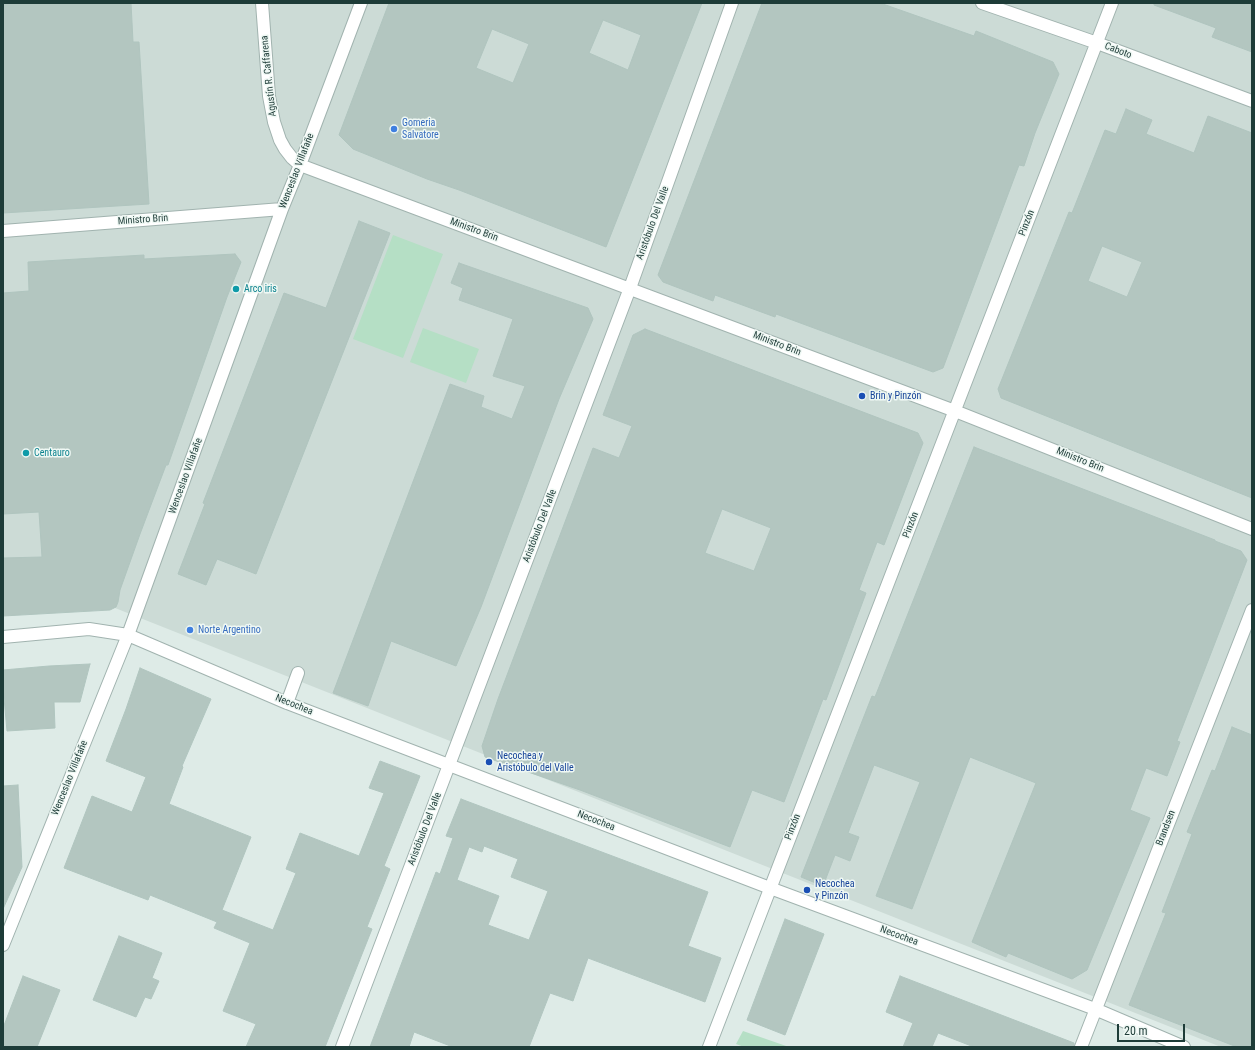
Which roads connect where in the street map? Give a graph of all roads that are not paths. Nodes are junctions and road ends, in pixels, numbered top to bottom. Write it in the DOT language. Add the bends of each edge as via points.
graph roads {
  1 [pos="262,3"];
  2 [pos="360,3"];
  3 [pos="732,3"];
  4 [pos="982,3"];
  5 [pos="1112,3"];
  6 [pos="1097,42"];
  7 [pos="1252,101"];
  8 [pos="300,165"];
  9 [pos="282,209"];
  10 [pos="3,231"];
  11 [pos="630,288"];
  12 [pos="955,411"];
  13 [pos="1252,529"];
  14 [pos="1252,610"];
  15 [pos="128,635"];
  16 [pos="3,637"];
  17 [pos="298,673"];
  18 [pos="287,703"];
  19 [pos="450,764"];
  20 [pos="770,888"];
  21 [pos="3,945"];
  22 [pos="1095,1009"];
  23 [pos="342,1047"];
  24 [pos="709,1047"];
  25 [pos="1081,1047"];
  26 [pos="1184,1047"];
  1 -- 8 [label="street, Agustín R. Caffarena" via="269,96 274,122 285,149"];
  2 -- 8 [label="street, Wenceslao Villafañe"];
  3 -- 11 [label="street, Aristóbulo Del Valle"];
  4 -- 6 [label="street, Caboto"];
  5 -- 6 [label="street, Pinzón"];
  6 -- 7 [label="street, Caboto"];
  6 -- 12 [label="street, Pinzón"];
  8 -- 9 [label="street, Wenceslao Villafañe"];
  8 -- 11 [label="street, Ministro Brin"];
  9 -- 10 [label="street, Ministro Brin"];
  9 -- 15 [label="street, Wenceslao Villafañe"];
  11 -- 12 [label="street, Ministro Brin"];
  11 -- 19 [label="street, Aristóbulo Del Valle"];
  12 -- 13 [label="street, Ministro Brin"];
  12 -- 20 [label="street, Pinzón"];
  14 -- 22 [label="street, Brandsen"];
  15 -- 16 [label="street, Necochea" via="89,629"];
  15 -- 18 [label="street, Necochea"];
  15 -- 21 [label="street, Wenceslao Villafañe"];
  17 -- 18 [label="street"];
  18 -- 19 [label="street, Necochea"];
  19 -- 20 [label="street, Necochea"];
  19 -- 23 [label="street, Aristóbulo Del Valle"];
  20 -- 22 [label="street, Necochea"];
  20 -- 24 [label="street, Pinzón"];
  22 -- 25 [label="street, Brandsen"];
  22 -- 26 [label="street, Necochea"];
}
